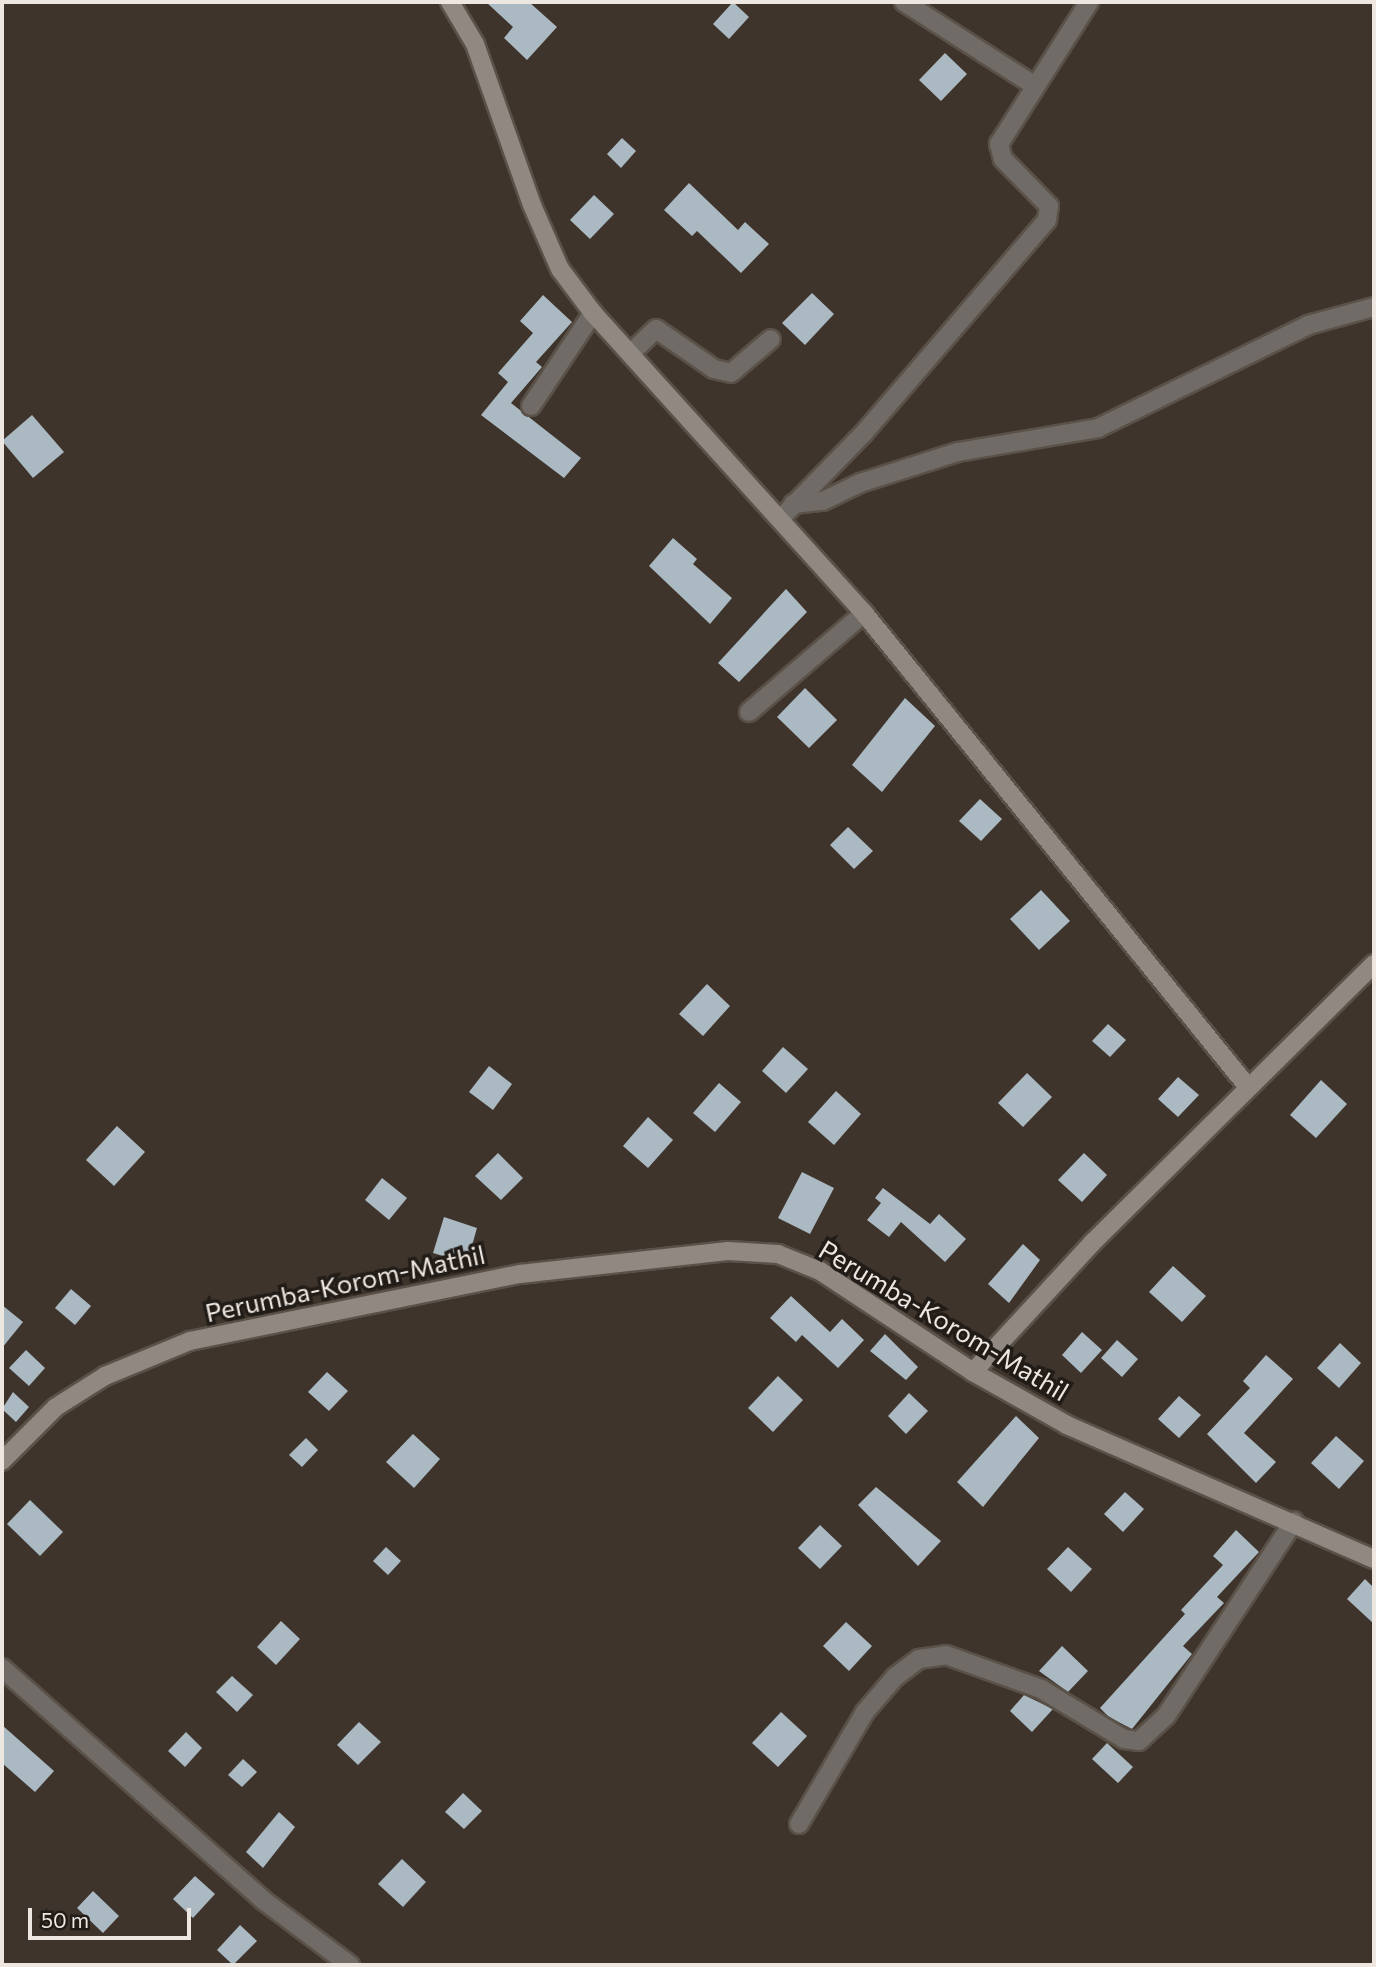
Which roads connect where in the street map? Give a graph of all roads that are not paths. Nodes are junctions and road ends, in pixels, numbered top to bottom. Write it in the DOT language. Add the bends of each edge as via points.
graph roads {
  1 [pos="450,2"];
  2 [pos="904,2"];
  3 [pos="1089,2"];
  4 [pos="1034,85"];
  5 [pos="1374,307"];
  6 [pos="593,313"];
  7 [pos="771,339"];
  8 [pos="630,354"];
  9 [pos="531,405"];
  10 [pos="793,504"];
  11 [pos="780,519"];
  12 [pos="864,613"];
  13 [pos="749,712"];
  14 [pos="1374,964"];
  15 [pos="1248,1087"];
  16 [pos="973,1372"];
  17 [pos="2,1461"];
  18 [pos="1294,1521"];
  19 [pos="1374,1559"];
  20 [pos="2,1668"];
  21 [pos="799,1824"];
  22 [pos="350,1965"];
  1 -- 6 [label="street" via="475,44 531,205 560,269"];
  2 -- 4 [label="street"];
  3 -- 4 [label="street"];
  4 -- 10 [label="street" via="999,144 1003,159 1049,206 1047,220 863,434"];
  5 -- 10 [label="street" via="1307,325 1098,428 958,452 860,483 822,501"];
  6 -- 8 [label="street"];
  6 -- 9 [label="street"];
  7 -- 8 [label="street" via="731,373 714,369 656,329"];
  8 -- 11 [label="street"];
  10 -- 11 [label="street"];
  11 -- 12 [label="street"];
  12 -- 13 [label="street"];
  12 -- 15 [label="street"];
  14 -- 15 [label="street"];
  15 -- 16 [label="street"];
  16 -- 17 [label="street, Perumba-Korom-Mathil" via="820,1271 778,1254 728,1251 520,1274 190,1341 105,1376 66,1401"];
  16 -- 18 [label="street, Perumba-Korom-Mathil" via="1067,1425"];
  18 -- 19 [label="street, Perumba-Korom-Mathil"];
  18 -- 21 [label="street" via="1166,1716 1139,1741 1124,1739 1041,1689 946,1655 919,1659 895,1677 865,1712"];
  20 -- 22 [label="street" via="263,1900"];
}
